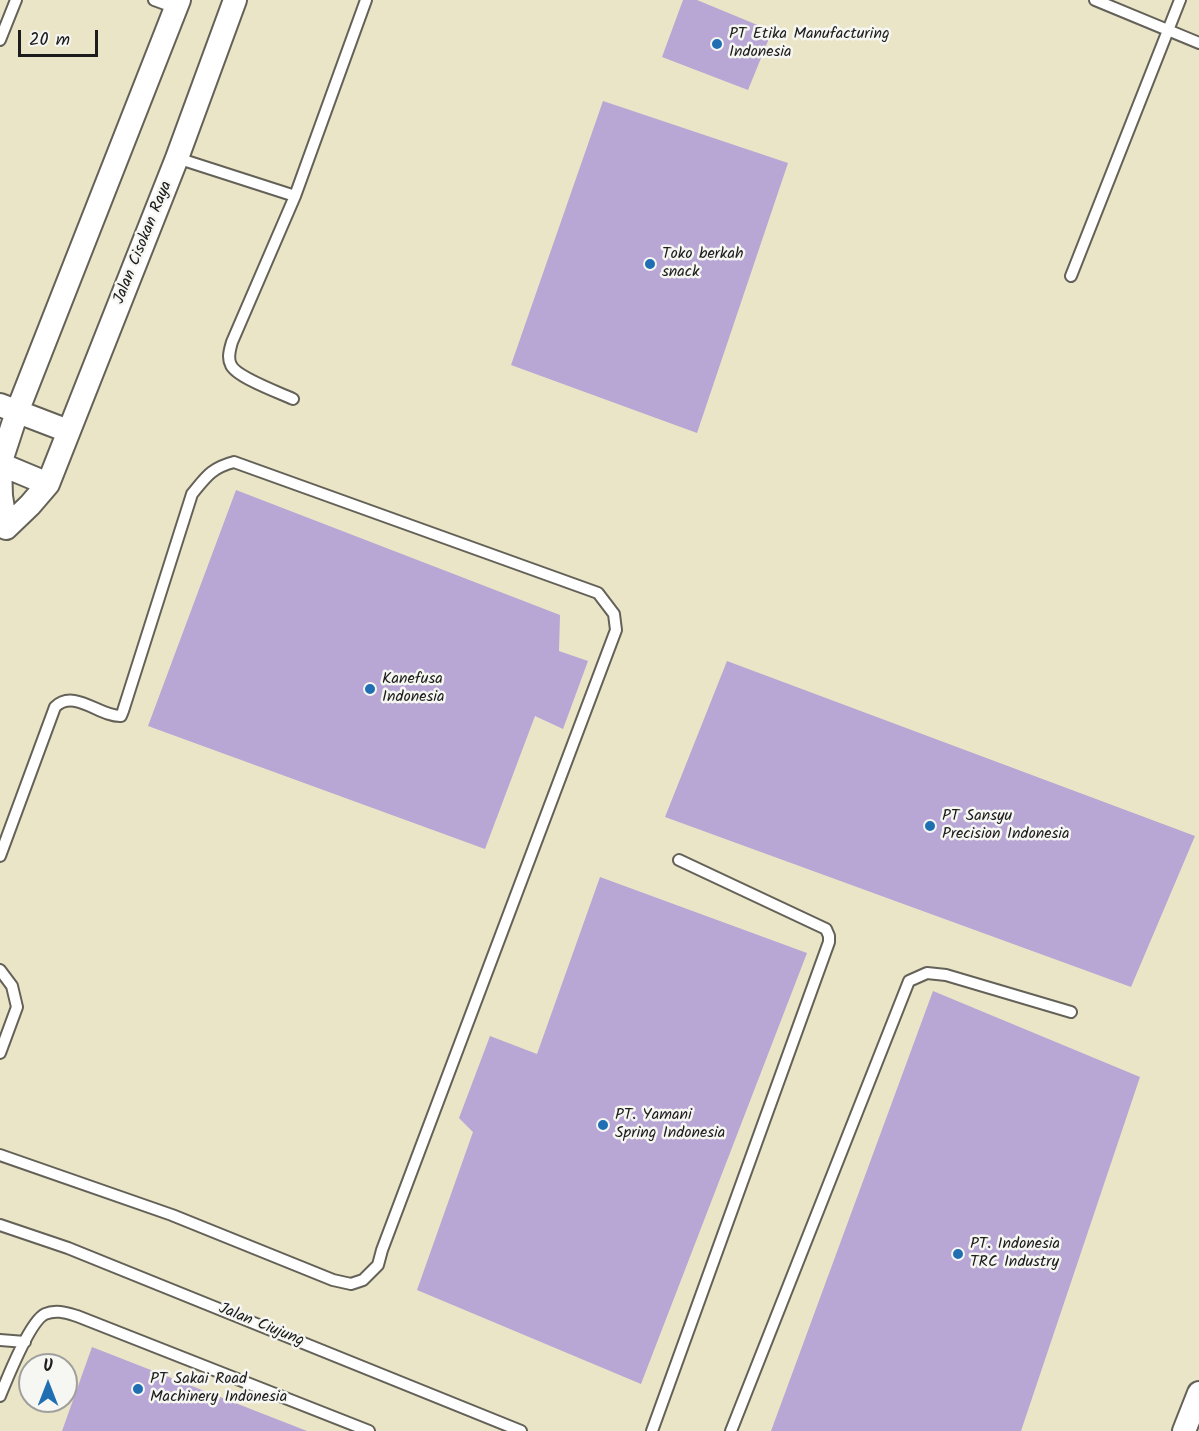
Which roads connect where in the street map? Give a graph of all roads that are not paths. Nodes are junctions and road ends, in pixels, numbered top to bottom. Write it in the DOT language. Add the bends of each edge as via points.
graph roads {
  1 [pos="16,0"];
  2 [pos="154,0"];
  3 [pos="235,0"];
  4 [pos="366,0"];
  5 [pos="1095,0"];
  6 [pos="1180,0"];
  7 [pos="178,4"];
  8 [pos="1167,30"];
  9 [pos="0,40"];
  10 [pos="1199,43"];
  11 [pos="177,158"];
  12 [pos="294,196"];
  13 [pos="1071,276"];
  14 [pos="293,399"];
  15 [pos="9,409"];
  16 [pos="69,431"];
  17 [pos="0,464"];
  18 [pos="48,484"];
  19 [pos="0,856"];
  20 [pos="679,860"];
  21 [pos="0,970"];
  22 [pos="1071,1012"];
  23 [pos="0,1053"];
  24 [pos="0,1155"];
  25 [pos="0,1225"];
  26 [pos="0,1340"];
  27 [pos="25,1342"];
  28 [pos="1199,1393"];
  29 [pos="0,1396"];
  30 [pos="369,1431"];
  31 [pos="521,1431"];
  32 [pos="652,1431"];
  33 [pos="731,1431"];
  34 [pos="1184,1431"];
  1 -- 9 [label="lane"];
  2 -- 7 [label="lane"];
  3 -- 11 [label="street, Jalan Cisokan Raya"];
  4 -- 12 [label="lane"];
  5 -- 8 [label="lane"];
  6 -- 8 [label="lane"];
  7 -- 15 [label="street"];
  8 -- 10 [label="lane"];
  8 -- 13 [label="lane"];
  11 -- 12 [label="lane"];
  11 -- 16 [label="street, Jalan Cisokan Raya"];
  12 -- 14 [label="lane" via="229,353 230,365 237,373"];
  15 -- 16 [label="street"];
  15 -- 17 [label="street"];
  16 -- 18 [label="street, Jalan Cisokan Raya"];
  17 -- 18 [label="street"];
  17 -- 18 [label="street" via="4,532"];
  19 -- 24 [label="lane" via="55,707 74,700 121,716 192,494 219,466 234,462 598,593 614,614 616,630 378,1265 363,1281 351,1284 333,1280 172,1215"];
  20 -- 32 [label="lane" via="826,929 830,942"];
  21 -- 23 [label="lane" via="12,986 17,1007"];
  22 -- 33 [label="lane" via="946,975 927,973 909,981"];
  25 -- 31 [label="lane, Jalan Ciujung" via="68,1248"];
  26 -- 27 [label="lane"];
  27 -- 29 [label="lane"];
  27 -- 30 [label="lane" via="44,1314 58,1311"];
  28 -- 34 [label="street"];
}
